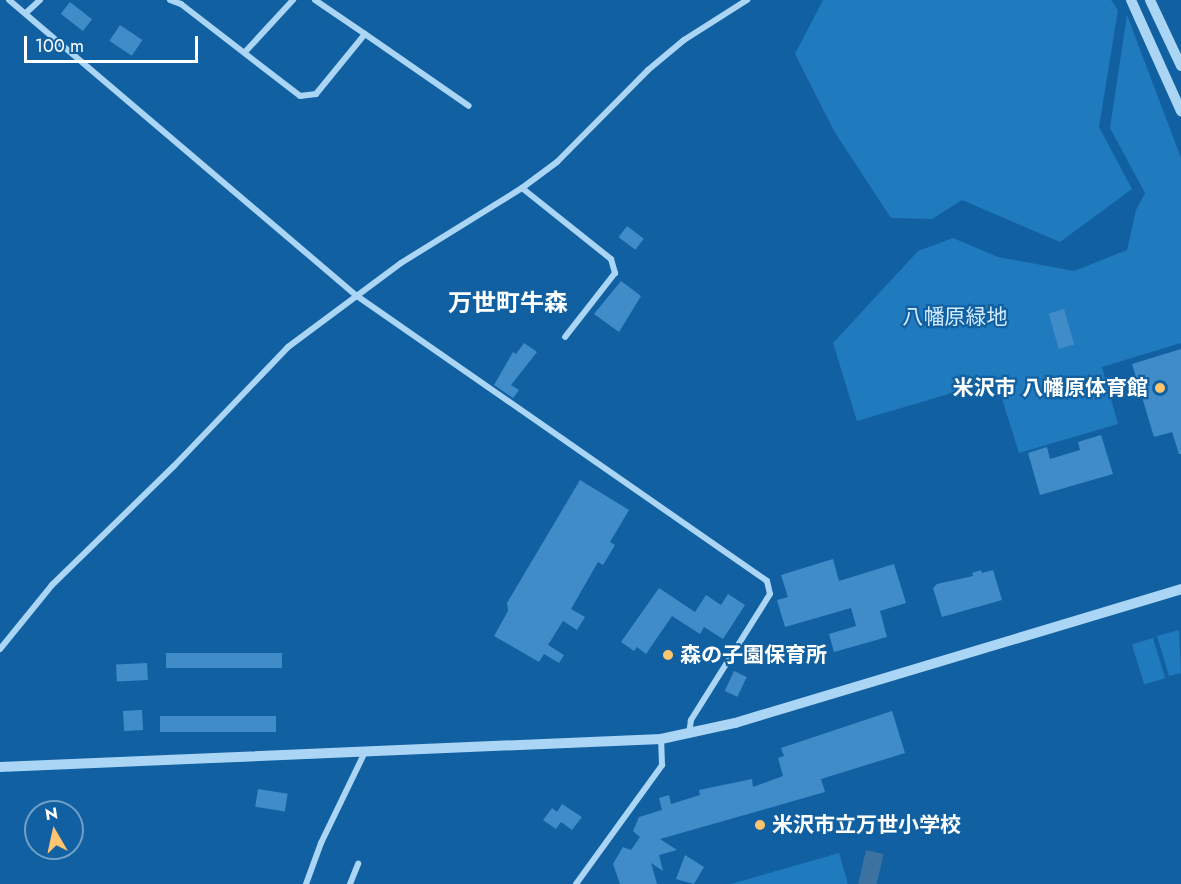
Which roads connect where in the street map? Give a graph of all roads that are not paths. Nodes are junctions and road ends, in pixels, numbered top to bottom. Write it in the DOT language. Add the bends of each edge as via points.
graph roads {
  1 [pos="9,0"];
  2 [pos="40,0"];
  3 [pos="170,0"];
  4 [pos="293,0"];
  5 [pos="315,0"];
  6 [pos="747,0"];
  7 [pos="1131,0"];
  8 [pos="1150,0"];
  9 [pos="27,12"];
  10 [pos="364,34"];
  11 [pos="245,52"];
  12 [pos="1181,66"];
  13 [pos="469,106"];
  14 [pos="1181,111"];
  15 [pos="522,188"];
  16 [pos="357,296"];
  17 [pos="565,337"];
  18 [pos="1181,590"];
  19 [pos="0,649"];
  20 [pos="689,735"];
  21 [pos="661,739"];
  22 [pos="365,752"];
  23 [pos="0,767"];
  24 [pos="358,864"];
  25 [pos="306,884"];
  26 [pos="350,884"];
  27 [pos="576,884"];
  1 -- 9 [label="street"];
  2 -- 9 [label="street"];
  3 -- 11 [label="street"];
  4 -- 11 [label="street"];
  5 -- 10 [label="street"];
  6 -- 15 [label="street" via="684,40 648,70 557,162"];
  7 -- 14 [label="street"];
  8 -- 12 [label="street"];
  9 -- 16 [label="street"];
  10 -- 11 [label="street" via="316,94 300,96"];
  10 -- 13 [label="street"];
  15 -- 16 [label="street" via="401,263"];
  15 -- 17 [label="street" via="610,259 613,266 615,273"];
  16 -- 19 [label="street" via="288,347 52,585"];
  16 -- 20 [label="street" via="767,581 770,594 691,720"];
  18 -- 20 [label="street"];
  20 -- 21 [label="street"];
  21 -- 22 [label="street"];
  21 -- 27 [label="street" via="662,765"];
  22 -- 23 [label="street"];
  22 -- 25 [label="street"];
  24 -- 26 [label="street"];
}
